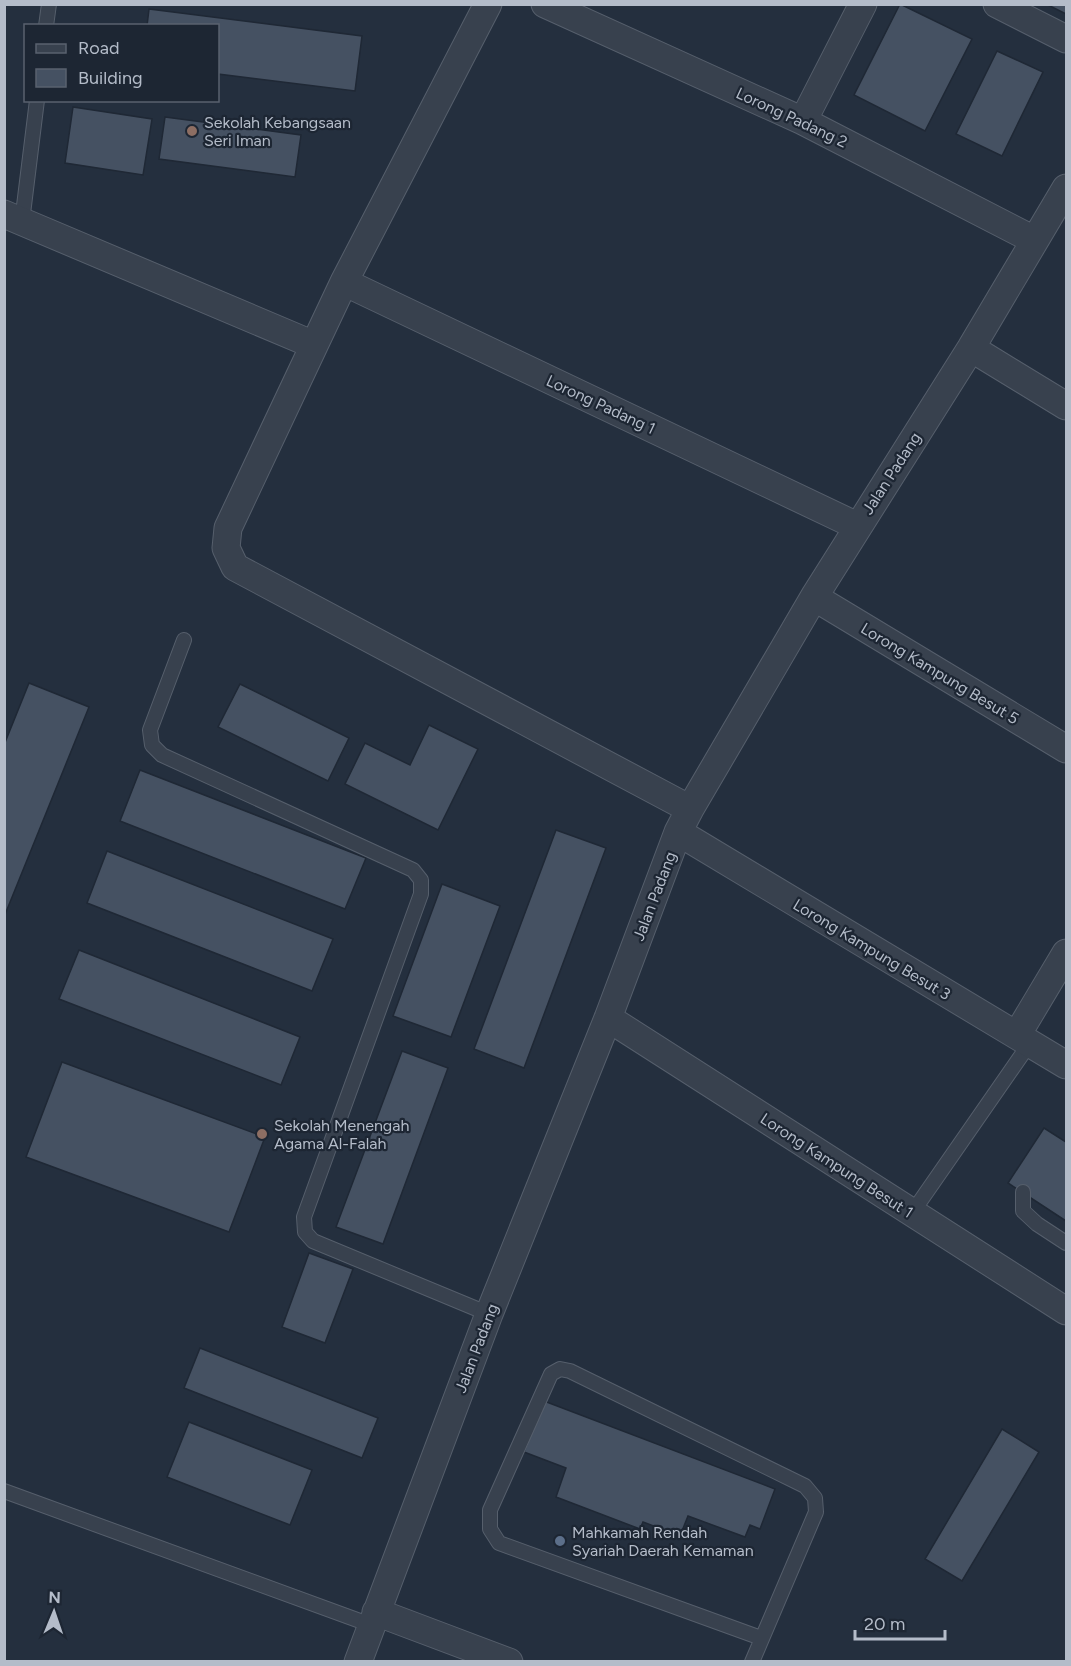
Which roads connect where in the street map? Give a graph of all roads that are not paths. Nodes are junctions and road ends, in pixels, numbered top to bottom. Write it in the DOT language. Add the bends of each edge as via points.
graph roads {
  1 [pos="49,4"];
  2 [pos="488,4"];
  3 [pos="545,4"];
  4 [pos="863,4"];
  5 [pos="997,4"];
  6 [pos="46,24"];
  7 [pos="1066,39"];
  8 [pos="37,102"];
  9 [pos="803,121"];
  10 [pos="1066,188"];
  11 [pos="13,218"];
  12 [pos="1034,240"];
  13 [pos="344,282"];
  14 [pos="314,345"];
  15 [pos="971,348"];
  16 [pos="1066,406"];
  17 [pos="857,526"];
  18 [pos="814,597"];
  19 [pos="184,640"];
  20 [pos="1066,749"];
  21 [pos="684,821"];
  22 [pos="1066,953"];
  23 [pos="608,1018"];
  24 [pos="1023,1039"];
  25 [pos="1066,1065"];
  26 [pos="1023,1192"];
  27 [pos="912,1213"];
  28 [pos="1066,1243"];
  29 [pos="1066,1311"];
  30 [pos="489,1314"];
  31 [pos="4,1491"];
  32 [pos="374,1618"];
  33 [pos="761,1638"];
  34 [pos="358,1662"];
  35 [pos="509,1662"];
  36 [pos="752,1662"];
  1 -- 6 [label="lane"];
  2 -- 13 [label="street, Lorong Kampung Besut 3"];
  3 -- 9 [label="street, Lorong Padang 2"];
  4 -- 9 [label="street"];
  5 -- 7 [label="street"];
  8 -- 11 [label="lane"];
  9 -- 12 [label="street, Lorong Padang 2"];
  10 -- 12 [label="street, Jalan Padang"];
  11 -- 14 [label="street"];
  12 -- 15 [label="street, Jalan Padang"];
  13 -- 14 [label="street, Lorong Kampung Besut 3"];
  13 -- 17 [label="street, Lorong Padang 1"];
  14 -- 21 [label="street, Lorong Kampung Besut 3" via="228,528 226,548 236,567"];
  15 -- 16 [label="street"];
  15 -- 17 [label="street, Jalan Padang"];
  17 -- 18 [label="street, Jalan Padang"];
  18 -- 20 [label="street, Lorong Kampung Besut 5"];
  18 -- 21 [label="street, Jalan Padang"];
  19 -- 30 [label="lane" via="150,730 152,745 162,755 413,870 421,880 421,894 304,1217 305,1232 313,1241"];
  21 -- 23 [label="street, Jalan Padang"];
  21 -- 24 [label="street, Lorong Kampung Besut 3"];
  22 -- 24 [label="street"];
  23 -- 27 [label="street, Lorong Kampung Besut 1"];
  23 -- 30 [label="street, Jalan Padang"];
  24 -- 25 [label="street, Lorong Kampung Besut 3"];
  24 -- 27 [label="lane"];
  26 -- 28 [label="lane" via="1023,1211"];
  27 -- 29 [label="street, Lorong Kampung Besut 1"];
  30 -- 32 [label="street, Jalan Padang"];
  31 -- 32 [label="lane"];
  32 -- 34 [label="street, Jalan Padang"];
  32 -- 35 [label="street"];
  33 -- 33 [label="lane" via="499,1543 490,1529 490,1510 551,1374 570,1371 805,1486 810,1492 816,1512"];
  33 -- 36 [label="lane"];
}
